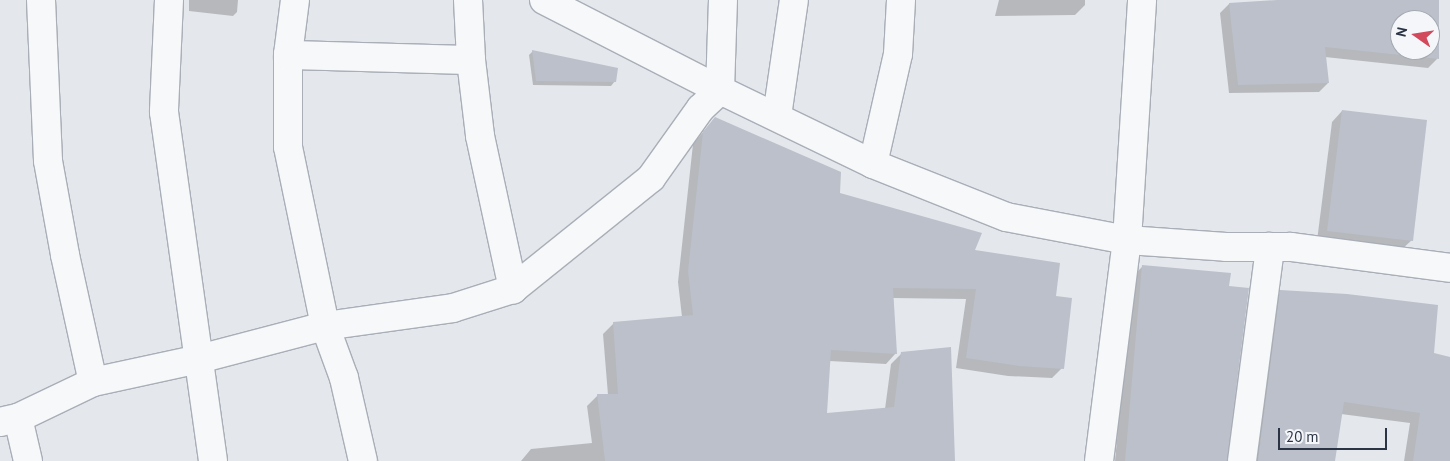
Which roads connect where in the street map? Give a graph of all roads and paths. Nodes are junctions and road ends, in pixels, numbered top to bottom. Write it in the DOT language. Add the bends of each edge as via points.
graph roads {
  1 [pos="41,0"];
  2 [pos="169,0"];
  3 [pos="295,0"];
  4 [pos="468,0"];
  5 [pos="544,0"];
  6 [pos="723,0"];
  7 [pos="794,0"];
  8 [pos="901,0"];
  9 [pos="1142,0"];
  10 [pos="288,55"];
  11 [pos="471,60"];
  12 [pos="720,90"];
  13 [pos="777,116"];
  14 [pos="873,164"];
  15 [pos="1127,240"];
  16 [pos="1270,247"];
  17 [pos="1450,268"];
  18 [pos="513,289"];
  19 [pos="326,326"];
  20 [pos="200,360"];
  21 [pos="93,382"];
  22 [pos="9,420"];
  23 [pos="28,461"];
  24 [pos="213,461"];
  25 [pos="363,461"];
  26 [pos="1099,461"];
  27 [pos="1242,461"];
  1 -- 21 [label="street" via="48,161"];
  2 -- 20 [label="street" via="164,112"];
  3 -- 10 [label="street"];
  4 -- 11 [label="street"];
  5 -- 12 [label="street"];
  6 -- 12 [label="street"];
  7 -- 13 [label="street"];
  8 -- 14 [label="street" via="898,54"];
  9 -- 15 [label="street"];
  10 -- 11 [label="street"];
  10 -- 19 [label="street" via="288,148"];
  11 -- 18 [label="street" via="480,136"];
  12 -- 13 [label="street"];
  12 -- 18 [label="street" via="701,108 652,178"];
  13 -- 14 [label="street"];
  14 -- 15 [label="street" via="1006,217"];
  15 -- 16 [label="street"];
  15 -- 26 [label="street"];
  16 -- 17 [label="street" via="1356,254"];
  16 -- 27 [label="street"];
  18 -- 19 [label="street" via="453,308"];
  19 -- 20 [label="street"];
  19 -- 25 [label="street" via="344,378"];
  20 -- 21 [label="street"];
  20 -- 24 [label="street"];
  21 -- 22 [label="street"];
  22 -- 23 [label="street"];
}
